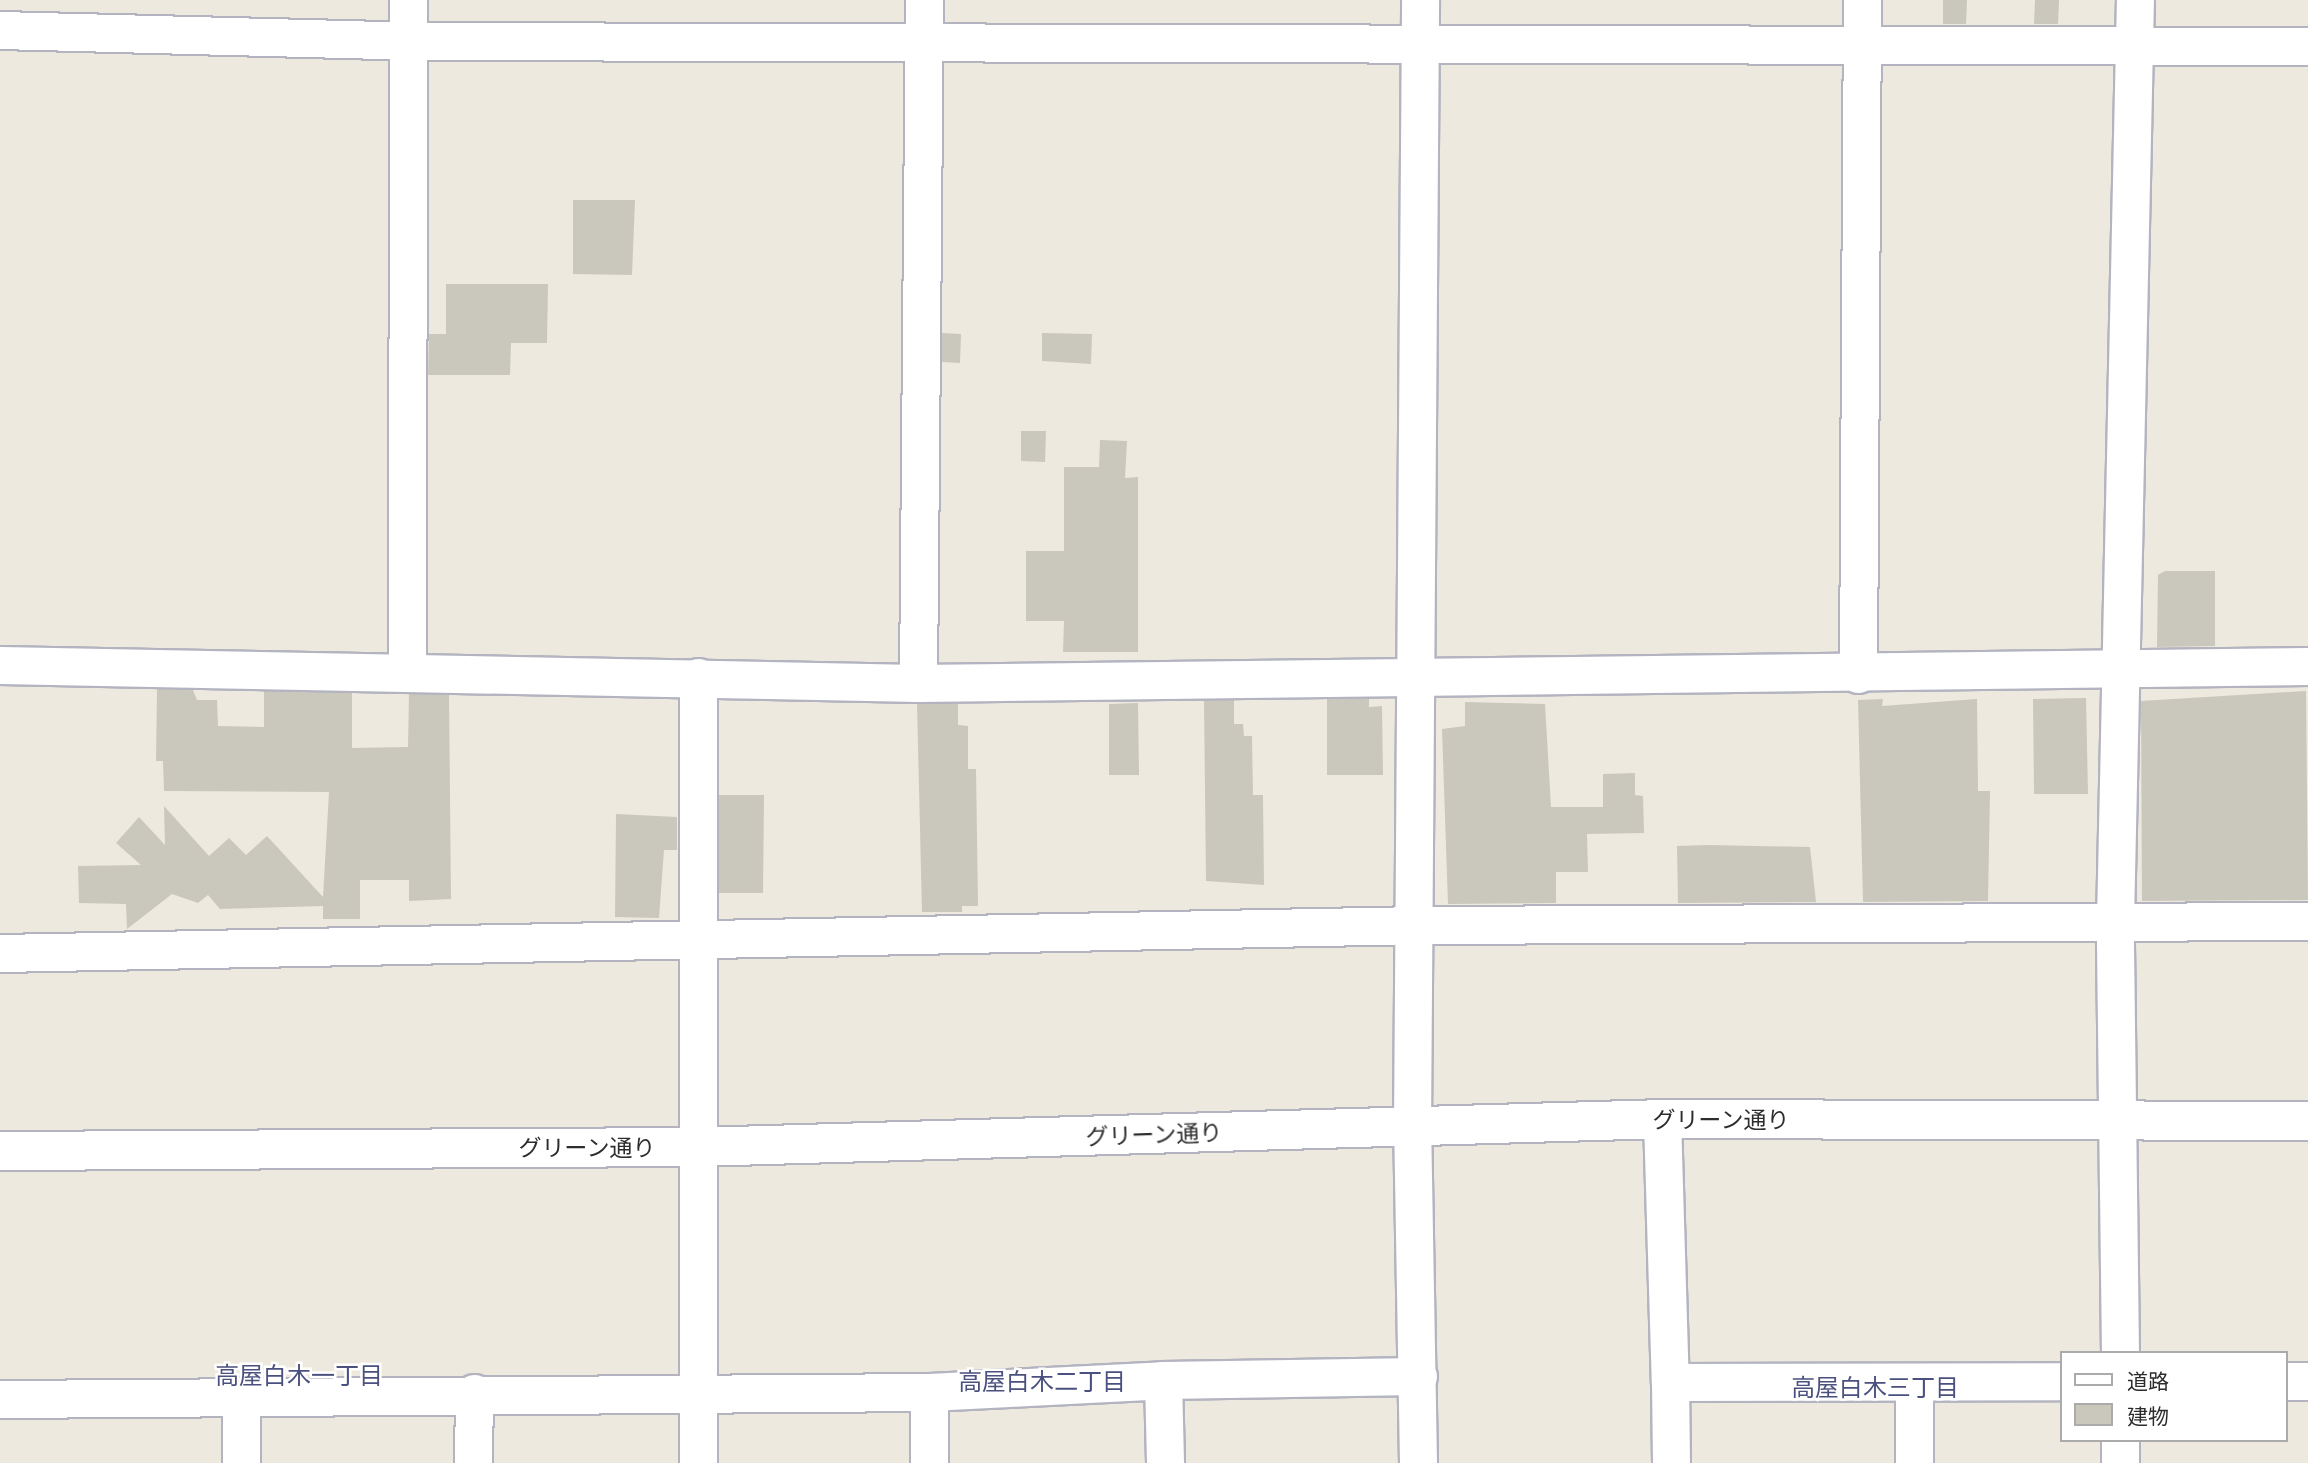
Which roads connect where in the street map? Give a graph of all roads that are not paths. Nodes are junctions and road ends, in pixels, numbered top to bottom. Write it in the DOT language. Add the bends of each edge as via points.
graph roads {
  1 [pos="408,0"];
  2 [pos="924,0"];
  3 [pos="1420,0"];
  4 [pos="1862,0"];
  5 [pos="2136,0"];
  6 [pos="0,30"];
  7 [pos="408,41"];
  8 [pos="924,44"];
  9 [pos="2308,46"];
  10 [pos="1421,47"];
  11 [pos="1862,48"];
  12 [pos="2136,48"];
  13 [pos="0,665"];
  14 [pos="2308,666"];
  15 [pos="2122,667"];
  16 [pos="407,670"];
  17 [pos="1858,674"];
  18 [pos="698,677"];
  19 [pos="1414,678"];
  20 [pos="918,683"];
  21 [pos="2115,921"];
  22 [pos="2308,921"];
  23 [pos="1416,925"];
  24 [pos="698,942"];
  25 [pos="0,953"];
  26 [pos="1662,1119"];
  27 [pos="2308,1121"];
  28 [pos="2114,1124"];
  29 [pos="1412,1128"];
  30 [pos="698,1147"];
  31 [pos="0,1151"];
  32 [pos="2120,1351"];
  33 [pos="1418,1376"];
  34 [pos="1163,1380"];
  35 [pos="2060,1381"];
  36 [pos="2287,1381"];
  37 [pos="2308,1381"];
  38 [pos="1670,1382"];
  39 [pos="1914,1382"];
  40 [pos="929,1392"];
  41 [pos="474,1393"];
  42 [pos="698,1394"];
  43 [pos="241,1396"];
  44 [pos="0,1399"];
  45 [pos="2120,1442"];
  46 [pos="241,1463"];
  47 [pos="473,1463"];
  48 [pos="698,1463"];
  49 [pos="929,1463"];
  50 [pos="1165,1463"];
  51 [pos="1418,1463"];
  52 [pos="1671,1463"];
  53 [pos="1914,1463"];
  54 [pos="2120,1463"];
  1 -- 7 [label="street"];
  2 -- 8 [label="street"];
  3 -- 10 [label="street"];
  4 -- 11 [label="street"];
  5 -- 12 [label="street"];
  6 -- 7 [label="street"];
  7 -- 8 [label="street"];
  7 -- 16 [label="street"];
  8 -- 10 [label="street"];
  8 -- 20 [label="street"];
  9 -- 12 [label="street"];
  10 -- 11 [label="street"];
  10 -- 19 [label="street"];
  11 -- 12 [label="street"];
  11 -- 17 [label="street"];
  12 -- 15 [label="street"];
  13 -- 16 [label="street"];
  14 -- 15 [label="street"];
  15 -- 17 [label="street"];
  15 -- 21 [label="street"];
  16 -- 18 [label="street"];
  17 -- 19 [label="street"];
  18 -- 20 [label="street"];
  18 -- 24 [label="street"];
  19 -- 20 [label="street"];
  19 -- 23 [label="street"];
  21 -- 22 [label="street"];
  21 -- 23 [label="street"];
  21 -- 28 [label="street"];
  23 -- 24 [label="street"];
  23 -- 29 [label="street"];
  24 -- 25 [label="street"];
  24 -- 30 [label="street"];
  26 -- 28 [label="street, グリーン通り"];
  26 -- 29 [label="street, グリーン通り"];
  26 -- 38 [label="street"];
  27 -- 28 [label="street, グリーン通り"];
  28 -- 32 [label="street"];
  29 -- 30 [label="street, グリーン通り"];
  29 -- 33 [label="street"];
  30 -- 31 [label="street, グリーン通り"];
  30 -- 42 [label="street"];
  33 -- 34 [label="street"];
  33 -- 51 [label="street"];
  34 -- 40 [label="street"];
  34 -- 50 [label="street"];
  35 -- 39 [label="street"];
  36 -- 37 [label="street"];
  38 -- 39 [label="street"];
  38 -- 52 [label="street"];
  39 -- 53 [label="street"];
  40 -- 42 [label="street"];
  40 -- 49 [label="street"];
  41 -- 42 [label="street"];
  41 -- 43 [label="street"];
  41 -- 47 [label="street"];
  42 -- 48 [label="street"];
  43 -- 44 [label="street"];
  43 -- 46 [label="street"];
  45 -- 54 [label="street"];
}
